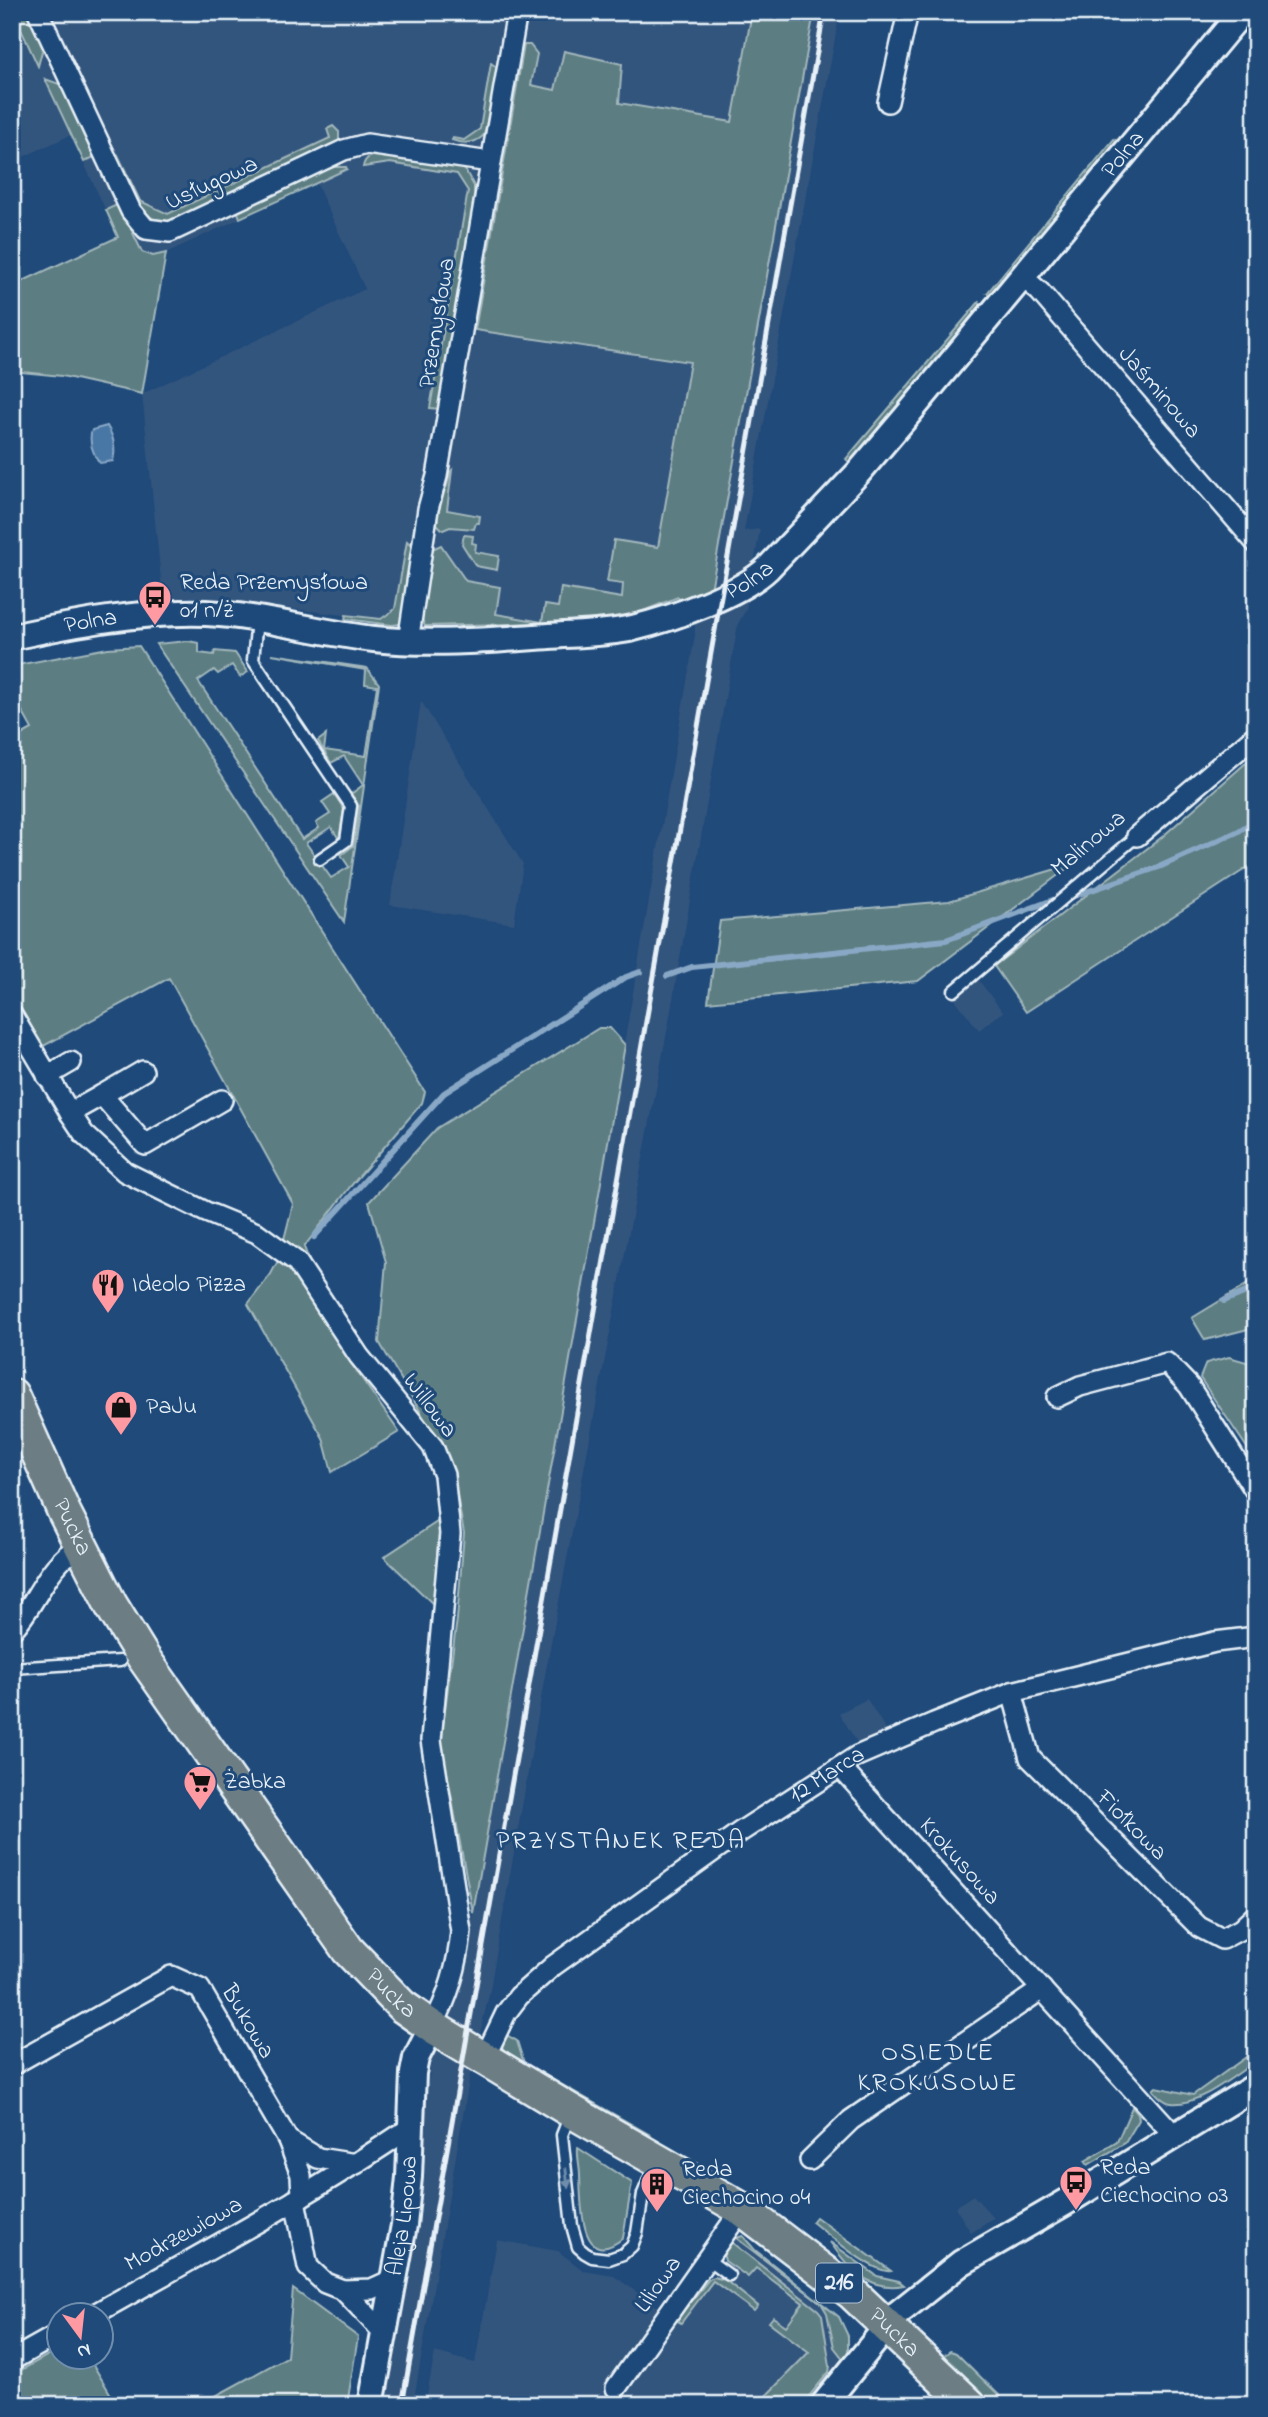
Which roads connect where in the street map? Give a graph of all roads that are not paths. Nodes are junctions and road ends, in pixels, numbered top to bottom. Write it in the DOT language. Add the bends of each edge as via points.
graph roads {
  1 [pos="38,12"];
  2 [pos="517,12"];
  3 [pos="908,12"];
  4 [pos="1242,12"];
  5 [pos="888,102"];
  6 [pos="490,162"];
  7 [pos="1023,277"];
  8 [pos="1256,543"];
  9 [pos="257,620"];
  10 [pos="12,637"];
  11 [pos="408,642"];
  12 [pos="1256,735"];
  13 [pos="1137,836"];
  14 [pos="320,859"];
  15 [pos="954,991"];
  16 [pos="12,1014"];
  17 [pos="71,1062"];
  18 [pos="143,1071"];
  19 [pos="47,1076"];
  20 [pos="102,1095"];
  21 [pos="222,1100"];
  22 [pos="69,1113"];
  23 [pos="12,1395"];
  24 [pos="1057,1397"];
  25 [pos="1256,1492"];
  26 [pos="81,1545"];
  27 [pos="12,1630"];
  28 [pos="1256,1637"];
  29 [pos="120,1661"];
  30 [pos="12,1668"];
  31 [pos="1012,1692"];
  32 [pos="840,1767"];
  33 [pos="1256,1915"];
  34 [pos="1042,1989"];
  35 [pos="432,2027"];
  36 [pos="484,2059"];
  37 [pos="12,2065"];
  38 [pos="1256,2086"];
  39 [pos="571,2111"];
  40 [pos="411,2127"];
  41 [pos="1175,2136"];
  42 [pos="288,2140"];
  43 [pos="657,2160"];
  44 [pos="810,2160"];
  45 [pos="356,2164"];
  46 [pos="299,2198"];
  47 [pos="742,2209"];
  48 [pos="707,2259"];
  49 [pos="729,2274"];
  50 [pos="394,2279"];
  51 [pos="343,2290"];
  52 [pos="114,2302"];
  53 [pos="888,2326"];
  54 [pos="384,2333"];
  55 [pos="46,2341"];
  56 [pos="12,2360"];
  57 [pos="616,2388"];
  58 [pos="371,2405"];
  59 [pos="823,2405"];
  60 [pos="970,2405"];
  1 -- 6 [label="street, Usługowa" via="131,211 146,229 170,232 344,149 367,144"];
  2 -- 6 [label="street, Przemysłowa"];
  3 -- 5 [label="street"];
  4 -- 7 [label="street, Polna"];
  6 -- 11 [label="street, Przemysłowa"];
  7 -- 8 [label="street, Jaśminowa"];
  7 -- 11 [label="street, Polna" via="859,472 758,578 633,628 515,639"];
  9 -- 10 [label="street, Polna" via="156,613"];
  9 -- 11 [label="street, Polna"];
  9 -- 14 [label="lane" via="253,660 351,806 346,841"];
  12 -- 13 [label="street, Malinowa"];
  13 -- 15 [label="lane, Malinowa"];
  16 -- 19 [label="street, Willowa"];
  17 -- 19 [label="street"];
  18 -- 20 [label="street"];
  19 -- 22 [label="street, Willowa"];
  20 -- 21 [label="street" via="145,1145"];
  20 -- 22 [label="street"];
  22 -- 35 [label="street, Willowa" via="84,1134 125,1172 257,1233 297,1262 359,1356 433,1447 444,1475 450,1534 431,1740 461,1931 445,2004"];
  23 -- 26 [label="main road, Pucka / 216"];
  24 -- 25 [label="street" via="1080,1386 1167,1363 1189,1386"];
  26 -- 27 [label="street" via="46,1577"];
  26 -- 35 [label="main road, Pucka / 216" via="143,1657 348,1950 402,2006"];
  28 -- 31 [label="street, 12 Marca" via="1215,1642"];
  29 -- 30 [label="lane"];
  31 -- 32 [label="street, 12 Marca"];
  31 -- 33 [label="street, Fiołkowa" via="1030,1758 1199,1927 1222,1939"];
  32 -- 34 [label="street, Krokusowa"];
  32 -- 36 [label="street, 12 Marca" via="740,1832 553,1966 506,2013"];
  34 -- 41 [label="street, Krokusowa"];
  34 -- 44 [label="street" via="851,2120"];
  35 -- 36 [label="main road, Pucka / 216"];
  35 -- 40 [label="street, Aleja Lipowa" via="414,2066"];
  36 -- 39 [label="main road, Pucka / 216"];
  37 -- 42 [label="street, Bukowa" via="171,1976 200,1989"];
  38 -- 41 [label="street"];
  39 -- 43 [label="main road, Pucka / 216"];
  39 -- 43 [label="lane, one-way" via="562,2135 572,2226 579,2247 592,2257 608,2259 632,2246 643,2193"];
  40 -- 45 [label="street, Modrzewiowa"];
  40 -- 50 [label="street, Aleja Lipowa" via="409,2177"];
  41 -- 53 [label="street" via="961,2263"];
  42 -- 45 [label="street" via="318,2158"];
  42 -- 46 [label="street, Bukowa" via="301,2175"];
  43 -- 47 [label="main road, Pucka / 216"];
  45 -- 46 [label="street, Modrzewiowa"];
  46 -- 51 [label="street, Bukowa" via="308,2267 325,2283"];
  46 -- 52 [label="street, Modrzewiowa"];
  47 -- 48 [label="street, Liliowa"];
  47 -- 53 [label="main road, Pucka / 216"];
  48 -- 49 [label="lane"];
  48 -- 57 [label="street, Liliowa"];
  50 -- 51 [label="street" via="372,2289"];
  50 -- 54 [label="street, Aleja Lipowa"];
  51 -- 54 [label="street, Bukowa"];
  53 -- 59 [label="street"];
  53 -- 60 [label="main road, Pucka / 216"];
  54 -- 58 [label="street, Aleja Lipowa"];
  55 -- 56 [label="street"];
}
